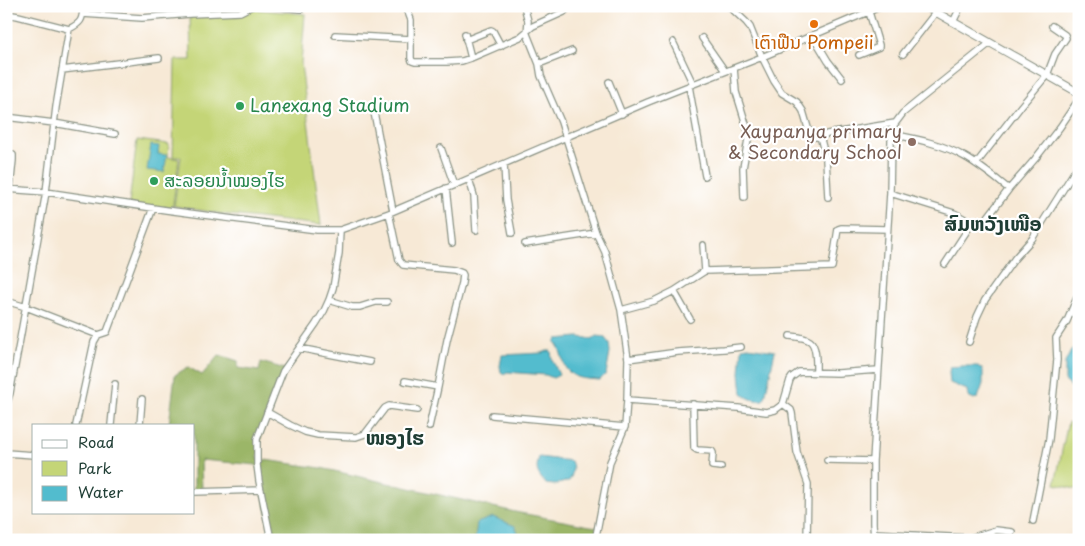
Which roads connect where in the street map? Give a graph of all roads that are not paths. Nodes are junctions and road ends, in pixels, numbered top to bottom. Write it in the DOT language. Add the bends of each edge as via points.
graph roads {
  1 [pos="83,6"];
  2 [pos="252,6"];
  3 [pos="271,6"];
  4 [pos="404,6"];
  5 [pos="524,6"];
  6 [pos="566,6"];
  7 [pos="729,6"];
  8 [pos="882,6"];
  9 [pos="925,6"];
  10 [pos="961,6"];
  11 [pos="300,9"];
  12 [pos="869,12"];
  13 [pos="936,12"];
  14 [pos="6,14"];
  15 [pos="83,14"];
  16 [pos="953,22"];
  17 [pos="1052,26"];
  18 [pos="69,29"];
  19 [pos="527,32"];
  20 [pos="335,35"];
  21 [pos="813,36"];
  22 [pos="702,38"];
  23 [pos="412,39"];
  24 [pos="673,42"];
  25 [pos="990,43"];
  26 [pos="500,46"];
  27 [pos="572,51"];
  28 [pos="903,54"];
  29 [pos="859,55"];
  30 [pos="762,57"];
  31 [pos="159,58"];
  32 [pos="471,58"];
  33 [pos="539,64"];
  34 [pos="734,68"];
  35 [pos="62,70"];
  36 [pos="725,71"];
  37 [pos="1047,75"];
  38 [pos="842,80"];
  39 [pos="609,82"];
  40 [pos="691,85"];
  41 [pos="1079,93"];
  42 [pos="1079,99"];
  43 [pos="373,106"];
  44 [pos="622,114"];
  45 [pos="6,117"];
  46 [pos="54,123"];
  47 [pos="895,123"];
  48 [pos="116,134"];
  49 [pos="892,134"];
  50 [pos="821,137"];
  51 [pos="567,138"];
  52 [pos="441,148"];
  53 [pos="6,153"];
  54 [pos="504,164"];
  55 [pos="976,164"];
  56 [pos="1079,164"];
  57 [pos="705,176"];
  58 [pos="469,179"];
  59 [pos="454,185"];
  60 [pos="446,188"];
  61 [pos="8,189"];
  62 [pos="1009,189"];
  63 [pos="46,192"];
  64 [pos="890,193"];
  65 [pos="744,197"];
  66 [pos="828,197"];
  67 [pos="153,208"];
  68 [pos="391,212"];
  69 [pos="972,224"];
  70 [pos="340,230"];
  71 [pos="476,230"];
  72 [pos="887,230"];
  73 [pos="512,233"];
  74 [pos="596,233"];
  75 [pos="452,243"];
  76 [pos="525,244"];
  77 [pos="703,245"];
  78 [pos="945,264"];
  79 [pos="705,271"];
  80 [pos="674,292"];
  81 [pos="1079,293"];
  82 [pos="329,300"];
  83 [pos="6,302"];
  84 [pos="387,302"];
  85 [pos="26,307"];
  86 [pos="621,310"];
  87 [pos="690,319"];
  88 [pos="98,335"];
  89 [pos="790,336"];
  90 [pos="969,342"];
  91 [pos="741,347"];
  92 [pos="299,348"];
  93 [pos="628,359"];
  94 [pos="370,362"];
  95 [pos="878,370"];
  96 [pos="816,372"];
  97 [pos="405,380"];
  98 [pos="115,384"];
  99 [pos="9,386"];
  100 [pos="438,387"];
  101 [pos="142,399"];
  102 [pos="627,400"];
  103 [pos="693,404"];
  104 [pos="783,404"];
  105 [pos="6,406"];
  106 [pos="417,410"];
  107 [pos="267,412"];
  108 [pos="492,415"];
  109 [pos="76,424"];
  110 [pos="111,424"];
  111 [pos="140,424"];
  112 [pos="429,427"];
  113 [pos="625,427"];
  114 [pos="6,453"];
  115 [pos="32,455"];
  116 [pos="827,460"];
  117 [pos="873,461"];
  118 [pos="721,467"];
  119 [pos="261,490"];
  120 [pos="195,492"];
  121 [pos="1032,521"];
  122 [pos="1012,532"];
  123 [pos="874,533"];
  124 [pos="271,540"];
  125 [pos="597,540"];
  126 [pos="807,540"];
  127 [pos="874,540"];
  1 -- 15 [label="street"];
  2 -- 15 [label="street" via="240,12 142,18"];
  3 -- 11 [label="street"];
  4 -- 23 [label="street" via="411,20"];
  5 -- 19 [label="street"];
  6 -- 19 [label="street" via="564,12"];
  7 -- 30 [label="street" via="750,27"];
  8 -- 12 [label="street"];
  9 -- 13 [label="main road"];
  10 -- 16 [label="street"];
  12 -- 21 [label="street"];
  12 -- 29 [label="street" via="880,45"];
  13 -- 16 [label="main road"];
  13 -- 28 [label="street"];
  14 -- 18 [label="street"];
  15 -- 18 [label="street" via="80,22"];
  16 -- 25 [label="main road"];
  17 -- 37 [label="street" via="1066,38"];
  18 -- 35 [label="street"];
  19 -- 26 [label="street"];
  19 -- 33 [label="street"];
  20 -- 23 [label="street"];
  21 -- 30 [label="street"];
  21 -- 38 [label="street"];
  22 -- 36 [label="street"];
  23 -- 32 [label="street" via="411,58 415,62"];
  24 -- 40 [label="street"];
  25 -- 37 [label="main road"];
  25 -- 47 [label="street"];
  26 -- 32 [label="street"];
  26 -- 32 [label="street" via="491,30 465,37"];
  27 -- 33 [label="street"];
  30 -- 34 [label="street"];
  30 -- 50 [label="street" via="779,90 797,102 803,111 813,137"];
  31 -- 35 [label="street"];
  33 -- 51 [label="street"];
  34 -- 36 [label="street"];
  34 -- 65 [label="street" via="736,92 749,134 743,168"];
  35 -- 46 [label="street"];
  36 -- 40 [label="street"];
  37 -- 41 [label="main road"];
  37 -- 55 [label="street"];
  39 -- 44 [label="street"];
  40 -- 44 [label="street"];
  40 -- 57 [label="street"];
  42 -- 62 [label="street"];
  43 -- 68 [label="street"];
  44 -- 51 [label="street"];
  45 -- 46 [label="street"];
  46 -- 48 [label="street"];
  46 -- 63 [label="street"];
  47 -- 49 [label="street"];
  47 -- 50 [label="street"];
  49 -- 55 [label="street" via="942,146"];
  49 -- 64 [label="street"];
  50 -- 66 [label="street"];
  51 -- 54 [label="street"];
  51 -- 74 [label="street"];
  52 -- 59 [label="street"];
  53 -- 61 [label="street" via="13,156"];
  54 -- 58 [label="street"];
  54 -- 73 [label="street"];
  55 -- 62 [label="street"];
  56 -- 90 [label="street" via="1032,239 985,300"];
  58 -- 59 [label="street"];
  58 -- 71 [label="street" via="474,196"];
  59 -- 60 [label="street"];
  60 -- 68 [label="street"];
  60 -- 75 [label="street"];
  61 -- 63 [label="street"];
  62 -- 69 [label="street" via="981,226"];
  63 -- 67 [label="street"];
  63 -- 85 [label="street"];
  64 -- 69 [label="street" via="954,213"];
  64 -- 72 [label="street"];
  67 -- 70 [label="street" via="318,230"];
  67 -- 88 [label="street" via="108,330"];
  68 -- 70 [label="street"];
  68 -- 100 [label="street" via="399,260 403,265 454,270 463,275"];
  69 -- 78 [label="street"];
  70 -- 82 [label="street"];
  72 -- 79 [label="street" via="838,230 832,267"];
  72 -- 95 [label="street"];
  74 -- 76 [label="street"];
  74 -- 86 [label="street" via="605,252"];
  77 -- 79 [label="street"];
  79 -- 80 [label="street"];
  80 -- 86 [label="street" via="654,302"];
  80 -- 87 [label="street"];
  81 -- 121 [label="street" via="1056,338 1050,430"];
  82 -- 84 [label="street" via="352,307"];
  82 -- 92 [label="street"];
  83 -- 85 [label="street"];
  85 -- 88 [label="street"];
  85 -- 99 [label="street"];
  86 -- 93 [label="street"];
  88 -- 109 [label="street"];
  89 -- 96 [label="street" via="811,342"];
  91 -- 93 [label="street"];
  92 -- 94 [label="street"];
  92 -- 107 [label="street" via="283,371"];
  93 -- 102 [label="street"];
  95 -- 96 [label="street"];
  95 -- 117 [label="street"];
  96 -- 104 [label="street" via="799,372 792,377"];
  97 -- 100 [label="street"];
  98 -- 110 [label="street"];
  99 -- 105 [label="street"];
  100 -- 112 [label="street"];
  101 -- 111 [label="street"];
  102 -- 103 [label="street"];
  102 -- 113 [label="street"];
  103 -- 104 [label="street" via="766,412"];
  103 -- 118 [label="street" via="694,448 712,451 712,466"];
  104 -- 126 [label="street" via="792,413 797,452 808,484"];
  106 -- 107 [label="street" via="389,406 365,434 356,437 305,432"];
  107 -- 119 [label="street" via="257,440"];
  108 -- 113 [label="street"];
  113 -- 125 [label="street" via="610,462"];
  114 -- 115 [label="street"];
  116 -- 117 [label="street"];
  117 -- 123 [label="street"];
  119 -- 120 [label="street"];
  119 -- 124 [label="street"];
  122 -- 123 [label="street" via="996,530 970,538"];
  123 -- 127 [label="street"];
}
